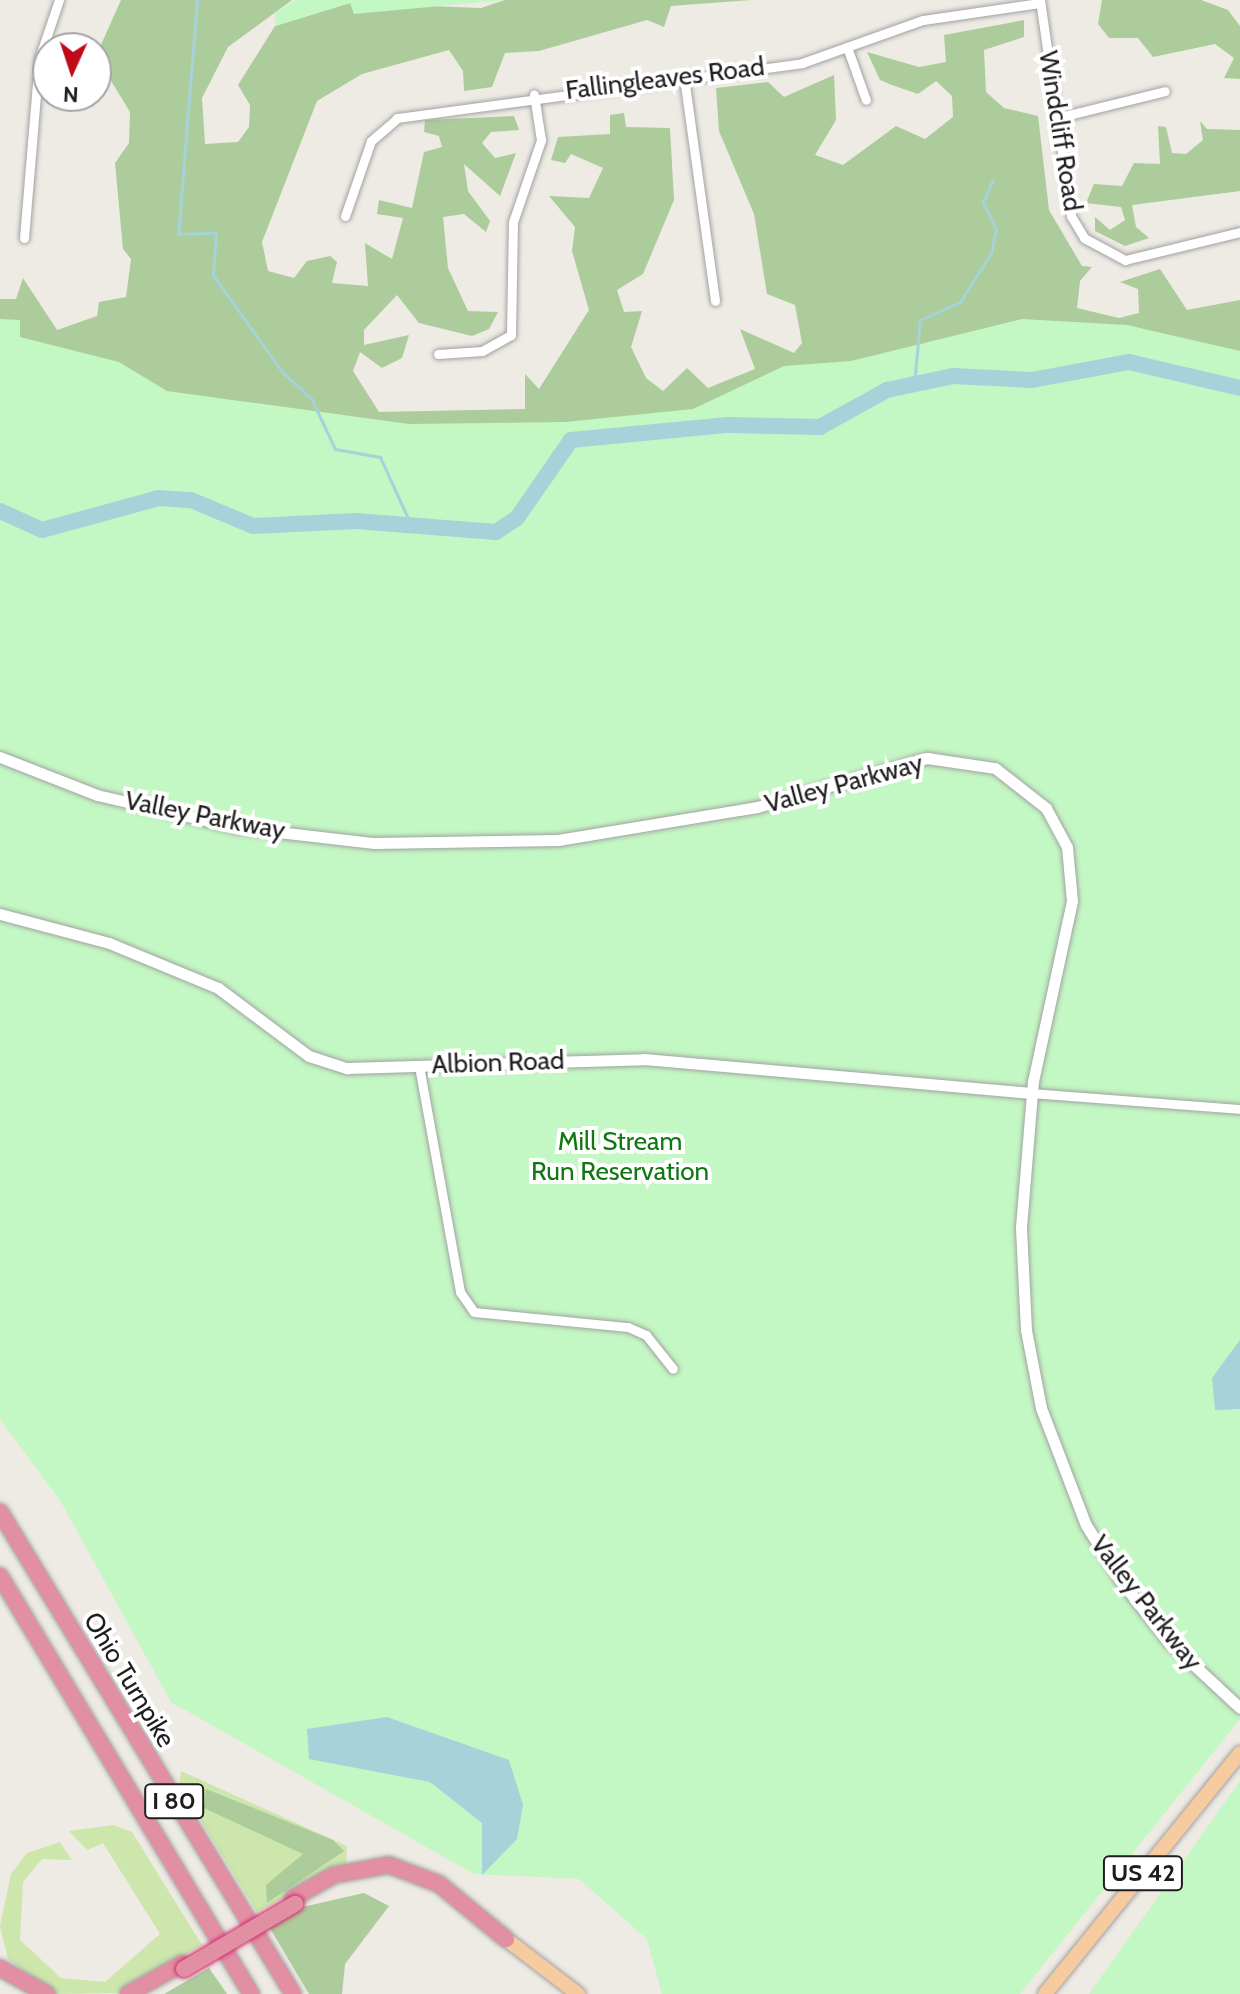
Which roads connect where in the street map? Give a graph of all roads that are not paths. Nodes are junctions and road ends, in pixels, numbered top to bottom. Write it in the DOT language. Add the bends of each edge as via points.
graph roads {
  1 [pos="59,0"];
  2 [pos="1040,2"];
  3 [pos="847,47"];
  4 [pos="684,77"];
  5 [pos="1165,91"];
  6 [pos="534,95"];
  7 [pos="866,100"];
  8 [pos="1056,118"];
  9 [pos="345,216"];
  10 [pos="1240,232"];
  11 [pos="24,238"];
  12 [pos="715,301"];
  13 [pos="438,354"];
  14 [pos="0,757"];
  15 [pos="0,914"];
  16 [pos="419,1066"];
  17 [pos="1032,1093"];
  18 [pos="1240,1109"];
  19 [pos="673,1369"];
  20 [pos="0,1512"];
  21 [pos="0,1576"];
  22 [pos="1240,1708"];
  23 [pos="1240,1753"];
  24 [pos="506,1939"];
  25 [pos="183,1967"];
  26 [pos="0,1968"];
  27 [pos="0,1979"];
  28 [pos="31,1994"];
  29 [pos="47,1994"];
  30 [pos="128,1994"];
  31 [pos="142,1994"];
  32 [pos="251,1994"];
  33 [pos="293,1994"];
  34 [pos="578,1994"];
  35 [pos="1045,1994"];
  1 -- 11 [label="street" via="39,59"];
  2 -- 3 [label="street, Fallingleaves Road" via="923,20"];
  2 -- 8 [label="street, Windcliff Road"];
  3 -- 4 [label="street, Fallingleaves Road" via="802,63"];
  3 -- 7 [label="street"];
  4 -- 6 [label="street, Fallingleaves Road"];
  4 -- 12 [label="street"];
  5 -- 8 [label="street"];
  6 -- 9 [label="street, Fallingleaves Road" via="397,118 371,141"];
  6 -- 13 [label="street" via="541,140 513,222 511,335 482,351"];
  8 -- 10 [label="street, Windcliff Road" via="1071,216 1084,238 1103,253 1149,258"];
  14 -- 17 [label="street, Valley Parkway" via="97,795 235,827 374,843 558,840 757,807 927,758 995,768 1046,808 1067,847 1072,901"];
  15 -- 16 [label="street, Albion Road" via="109,943 218,988 309,1056 347,1068"];
  16 -- 17 [label="street, Albion Road" via="644,1059"];
  16 -- 19 [label="street" via="460,1292 474,1312 628,1327 646,1335"];
  17 -- 18 [label="street"];
  17 -- 22 [label="street, Valley Parkway" via="1021,1228 1026,1330 1041,1408 1086,1525 1121,1581 1168,1641"];
  20 -- 33 [label="highway, Ohio Turnpike / I 80"];
  21 -- 32 [label="highway, I 80"];
  23 -- 35 [label="main road, US 42"];
  24 -- 25 [label="highway, bridge" via="439,1884 389,1865 334,1875"];
  24 -- 34 [label="main road"];
  25 -- 30 [label="highway"];
  25 -- 31 [label="highway"];
  26 -- 29 [label="highway"];
  27 -- 28 [label="highway"];
}
